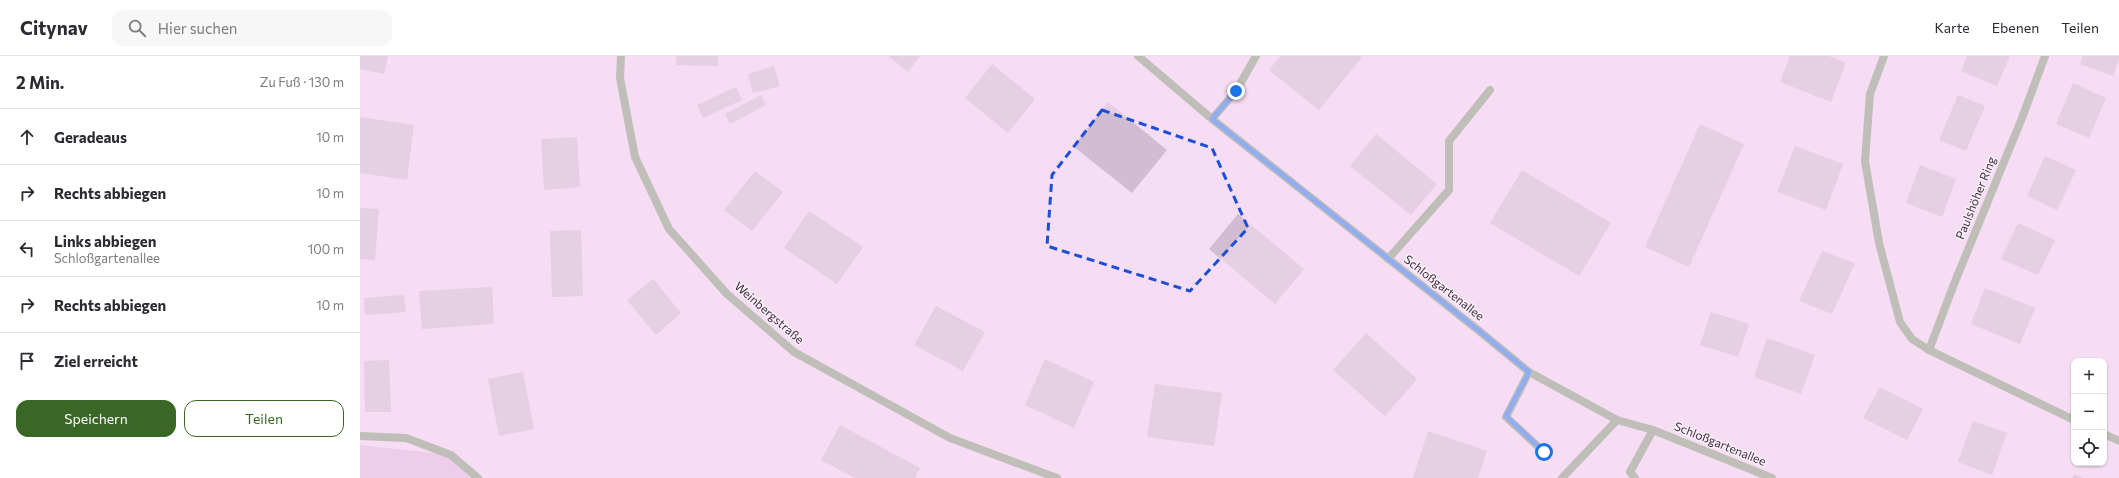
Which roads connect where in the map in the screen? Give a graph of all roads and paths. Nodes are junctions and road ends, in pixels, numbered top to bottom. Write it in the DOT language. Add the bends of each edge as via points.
graph roads {
  1 [pos="621,56"];
  2 [pos="1138,56"];
  3 [pos="1256,56"];
  4 [pos="1884,56"];
  5 [pos="2045,56"];
  6 [pos="1490,90"];
  7 [pos="1212,119"];
  8 [pos="1388,259"];
  9 [pos="1929,350"];
  10 [pos="1529,372"];
  11 [pos="2071,419"];
  12 [pos="1617,420"];
  13 [pos="1653,430"];
  14 [pos="2107,435"];
  15 [pos="360,436"];
  16 [pos="2119,441"];
  17 [pos="1544,452"];
  18 [pos="478,478"];
  19 [pos="1058,478"];
  20 [pos="1562,478"];
  21 [pos="1635,478"];
  22 [pos="1772,478"];
  1 -- 19 [label="street, Weinbergstraße" via="620,78 635,157 669,229 727,294 794,352 950,438"];
  2 -- 7 [label="street, Schloßgartenallee"];
  3 -- 7 [label="street" via="1236,91"];
  4 -- 9 [label="street" via="1870,94 1865,161 1879,244 1900,322 1912,339"];
  5 -- 9 [label="street, Paulshöher Ring"];
  6 -- 8 [label="street" via="1449,141 1449,190"];
  7 -- 8 [label="street, Schloßgartenallee"];
  8 -- 10 [label="street, Schloßgartenallee"];
  9 -- 11 [label="street"];
  10 -- 12 [label="street, Schloßgartenallee"];
  10 -- 17 [label="street" via="1506,416"];
  12 -- 13 [label="street, Schloßgartenallee"];
  12 -- 20 [label="street"];
  13 -- 21 [label="street" via="1630,472"];
  13 -- 22 [label="street, Schloßgartenallee"];
  14 -- 16 [label="street"];
  15 -- 18 [label="street" via="406,438 451,455"];
}
